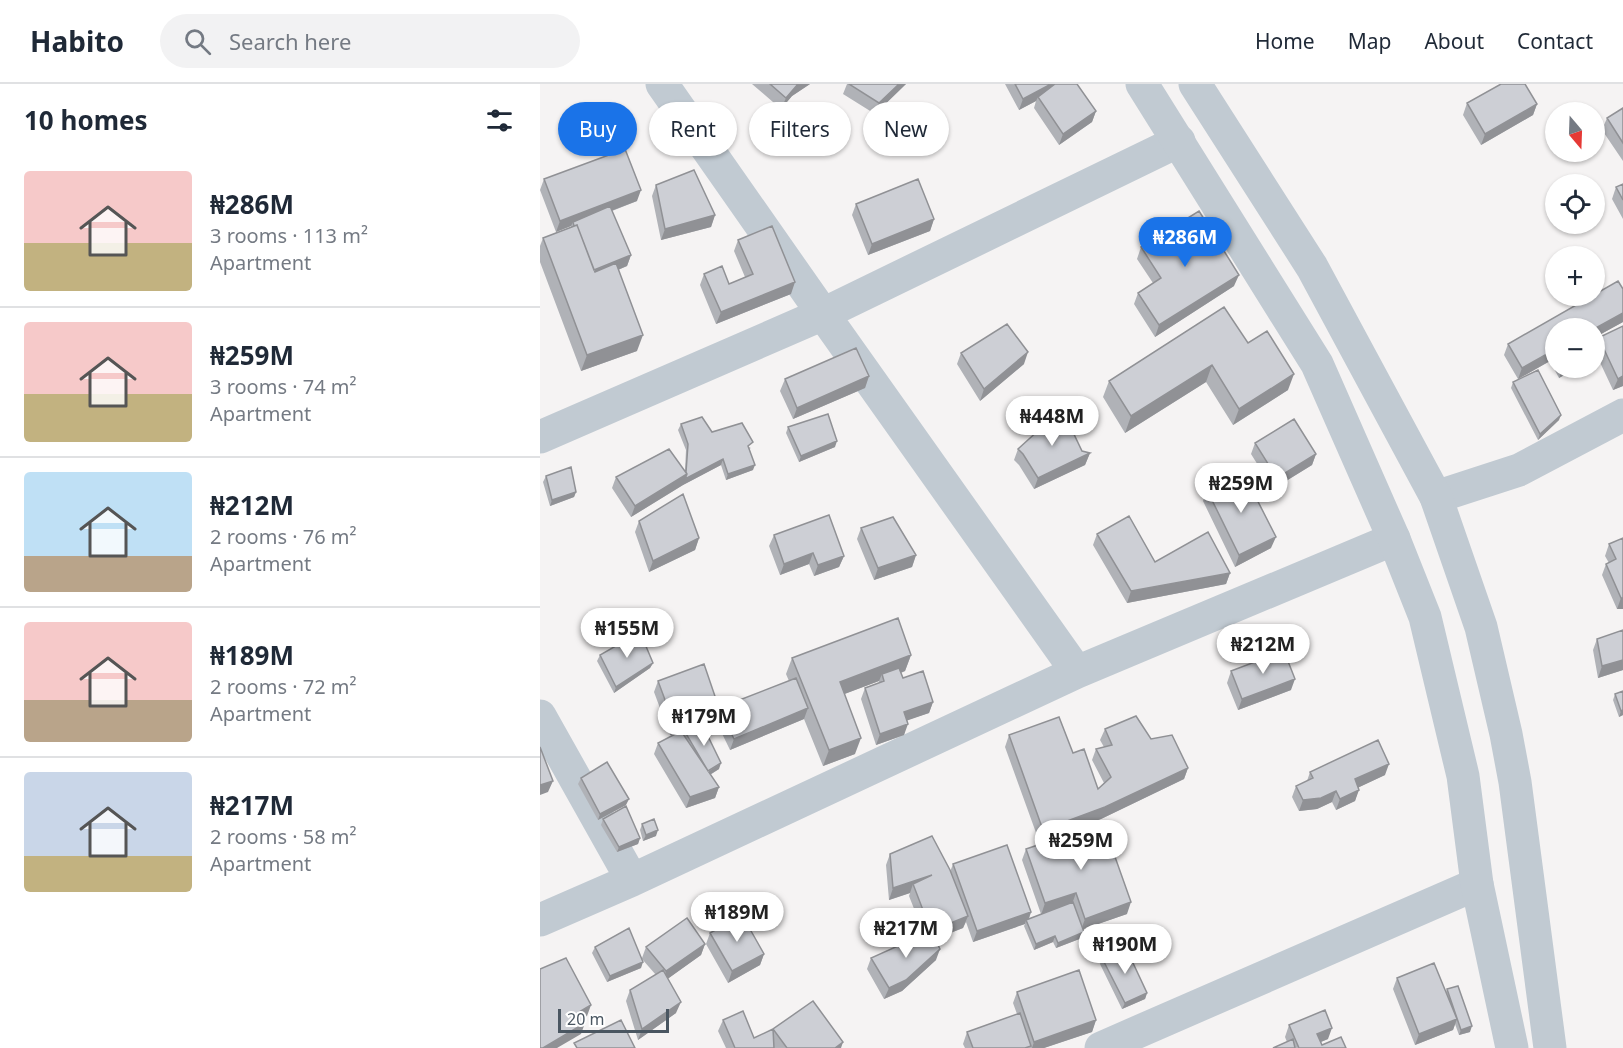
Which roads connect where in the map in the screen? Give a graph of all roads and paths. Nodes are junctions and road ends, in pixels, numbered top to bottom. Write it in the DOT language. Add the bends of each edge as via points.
graph roads {
  1 [pos="662,84"];
  2 [pos="1142,84"];
  3 [pos="1194,84"];
  4 [pos="1179,141"];
  5 [pos="823,314"];
  6 [pos="1623,415"];
  7 [pos="540,437"];
  8 [pos="1436,497"];
  9 [pos="1394,538"];
  10 [pos="1077,672"];
  11 [pos="540,716"];
  12 [pos="632,880"];
  13 [pos="1477,884"];
  14 [pos="540,920"];
  15 [pos="1101,1048"];
  16 [pos="1512,1048"];
  17 [pos="1550,1048"];
  1 -- 5 [label="street"];
  2 -- 4 [label="street"];
  3 -- 8 [label="street" via="1312,267"];
  4 -- 5 [label="street"];
  4 -- 9 [label="street" via="1317,364"];
  5 -- 7 [label="street"];
  5 -- 10 [label="street"];
  6 -- 8 [label="street" via="1519,470"];
  8 -- 17 [label="street" via="1481,627 1506,734"];
  9 -- 10 [label="street"];
  9 -- 13 [label="street" via="1425,617 1463,776"];
  10 -- 12 [label="street"];
  11 -- 12 [label="street"];
  12 -- 14 [label="street"];
  13 -- 15 [label="street"];
  13 -- 16 [label="street"];
}
